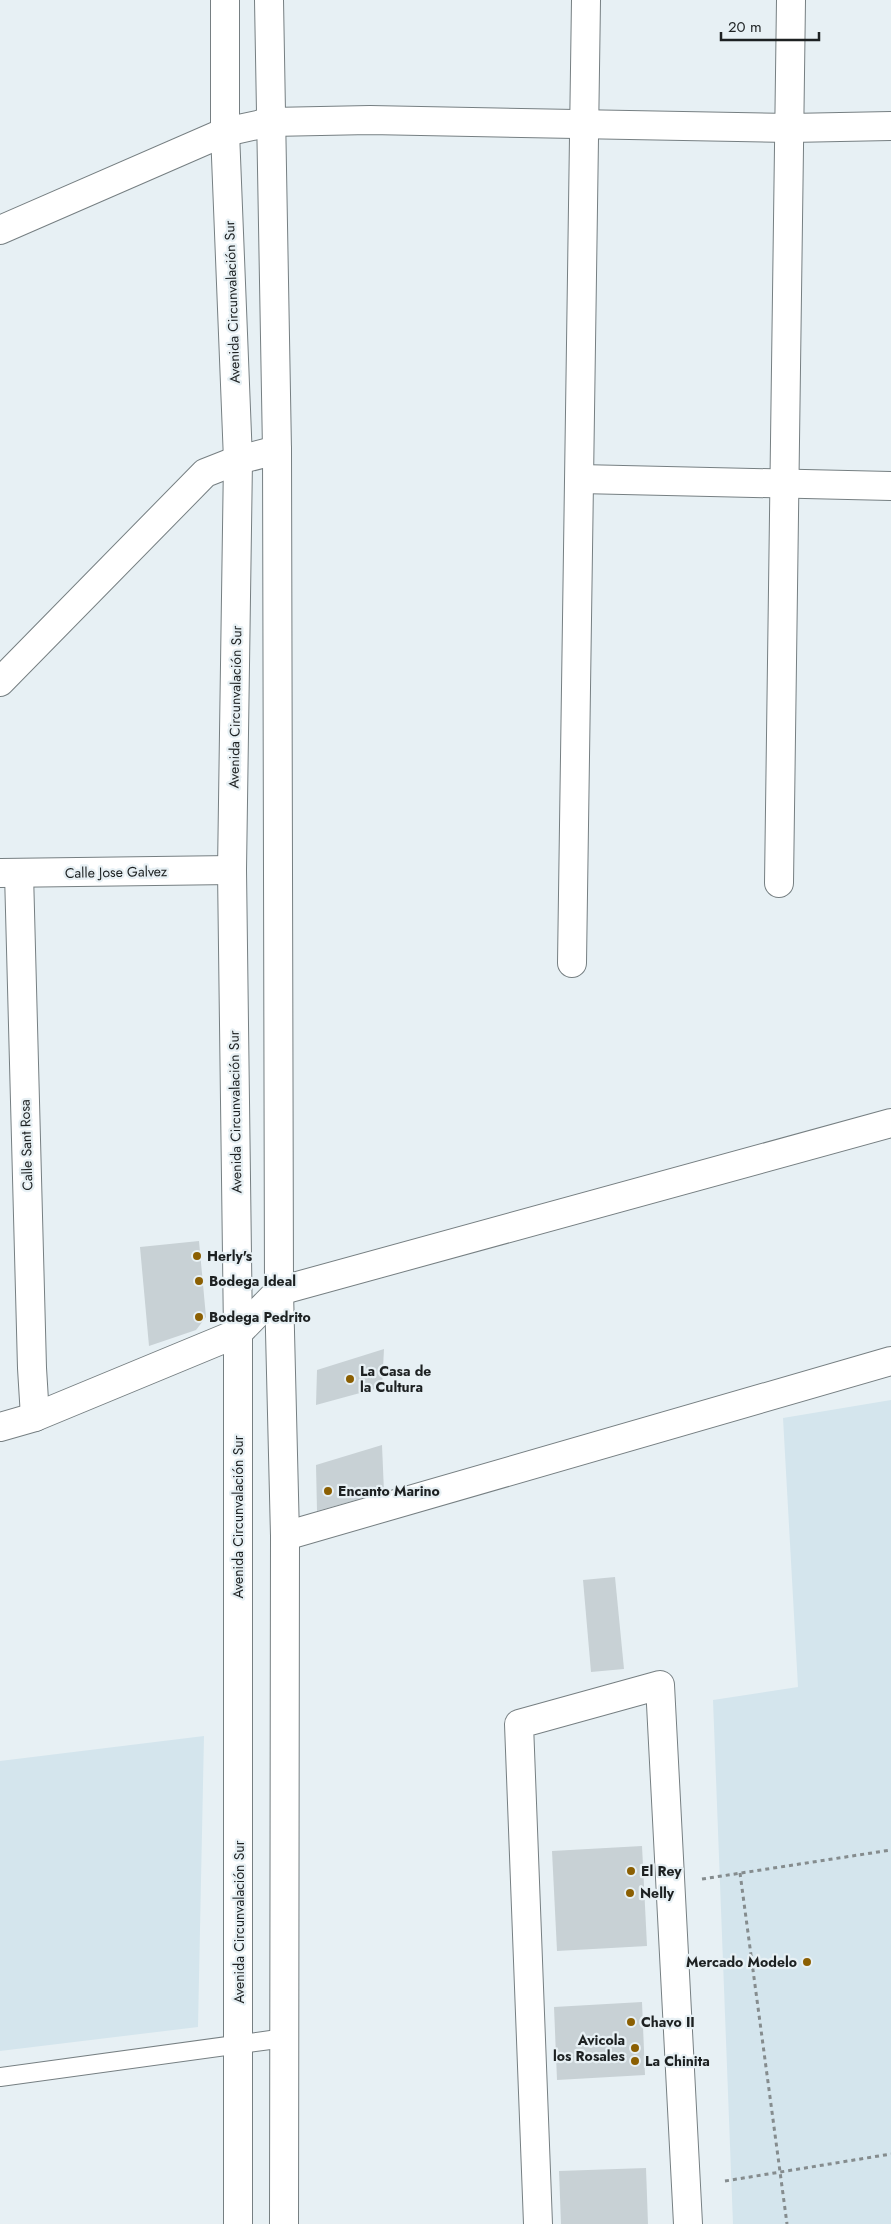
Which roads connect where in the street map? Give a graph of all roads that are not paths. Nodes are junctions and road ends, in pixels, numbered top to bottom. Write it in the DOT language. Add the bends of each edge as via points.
graph roads {
  1 [pos="225,0"];
  2 [pos="268,0"];
  3 [pos="586,0"];
  4 [pos="791,0"];
  5 [pos="271,122"];
  6 [pos="584,124"];
  7 [pos="891,126"];
  8 [pos="790,128"];
  9 [pos="225,132"];
  10 [pos="0,230"];
  11 [pos="277,450"];
  12 [pos="238,460"];
  13 [pos="580,478"];
  14 [pos="785,483"];
  15 [pos="891,486"];
  16 [pos="0,682"];
  17 [pos="232,870"];
  18 [pos="9,873"];
  19 [pos="779,883"];
  20 [pos="572,963"];
  21 [pos="891,1123"];
  22 [pos="279,1291"];
  23 [pos="238,1333"];
  24 [pos="891,1361"];
  25 [pos="35,1417"];
  26 [pos="0,1427"];
  27 [pos="285,1536"];
  28 [pos="285,2038"];
  29 [pos="239,2044"];
  30 [pos="0,2077"];
  31 [pos="238,2224"];
  32 [pos="284,2224"];
  33 [pos="538,2224"];
  34 [pos="688,2224"];
  1 -- 9 [label="street, Avenida Circunvalación Sur"];
  2 -- 5 [label="street"];
  3 -- 6 [label="street"];
  4 -- 8 [label="street"];
  5 -- 6 [label="street" via="370,120"];
  5 -- 9 [label="street"];
  5 -- 11 [label="street"];
  6 -- 8 [label="street"];
  6 -- 13 [label="street"];
  7 -- 8 [label="street"];
  8 -- 14 [label="street"];
  9 -- 10 [label="street"];
  9 -- 12 [label="street, Avenida Circunvalación Sur"];
  11 -- 12 [label="street"];
  11 -- 22 [label="street"];
  12 -- 16 [label="street" via="205,473"];
  12 -- 17 [label="street, Avenida Circunvalación Sur"];
  13 -- 14 [label="street"];
  13 -- 20 [label="street"];
  14 -- 15 [label="street"];
  14 -- 19 [label="street"];
  17 -- 18 [label="street, Calle Jose Galvez"];
  17 -- 23 [label="street, Avenida Circunvalación Sur"];
  18 -- 25 [label="street, Calle Sant Rosa"];
  21 -- 22 [label="street"];
  22 -- 23 [label="street"];
  22 -- 27 [label="street"];
  23 -- 25 [label="street"];
  23 -- 29 [label="street, Avenida Circunvalación Sur"];
  24 -- 27 [label="street"];
  25 -- 26 [label="street"];
  27 -- 28 [label="street"];
  28 -- 29 [label="lane"];
  28 -- 32 [label="street"];
  29 -- 30 [label="lane"];
  29 -- 31 [label="street, Avenida Circunvalación Sur"];
  33 -- 34 [label="street" via="519,1724 660,1685"];
}
